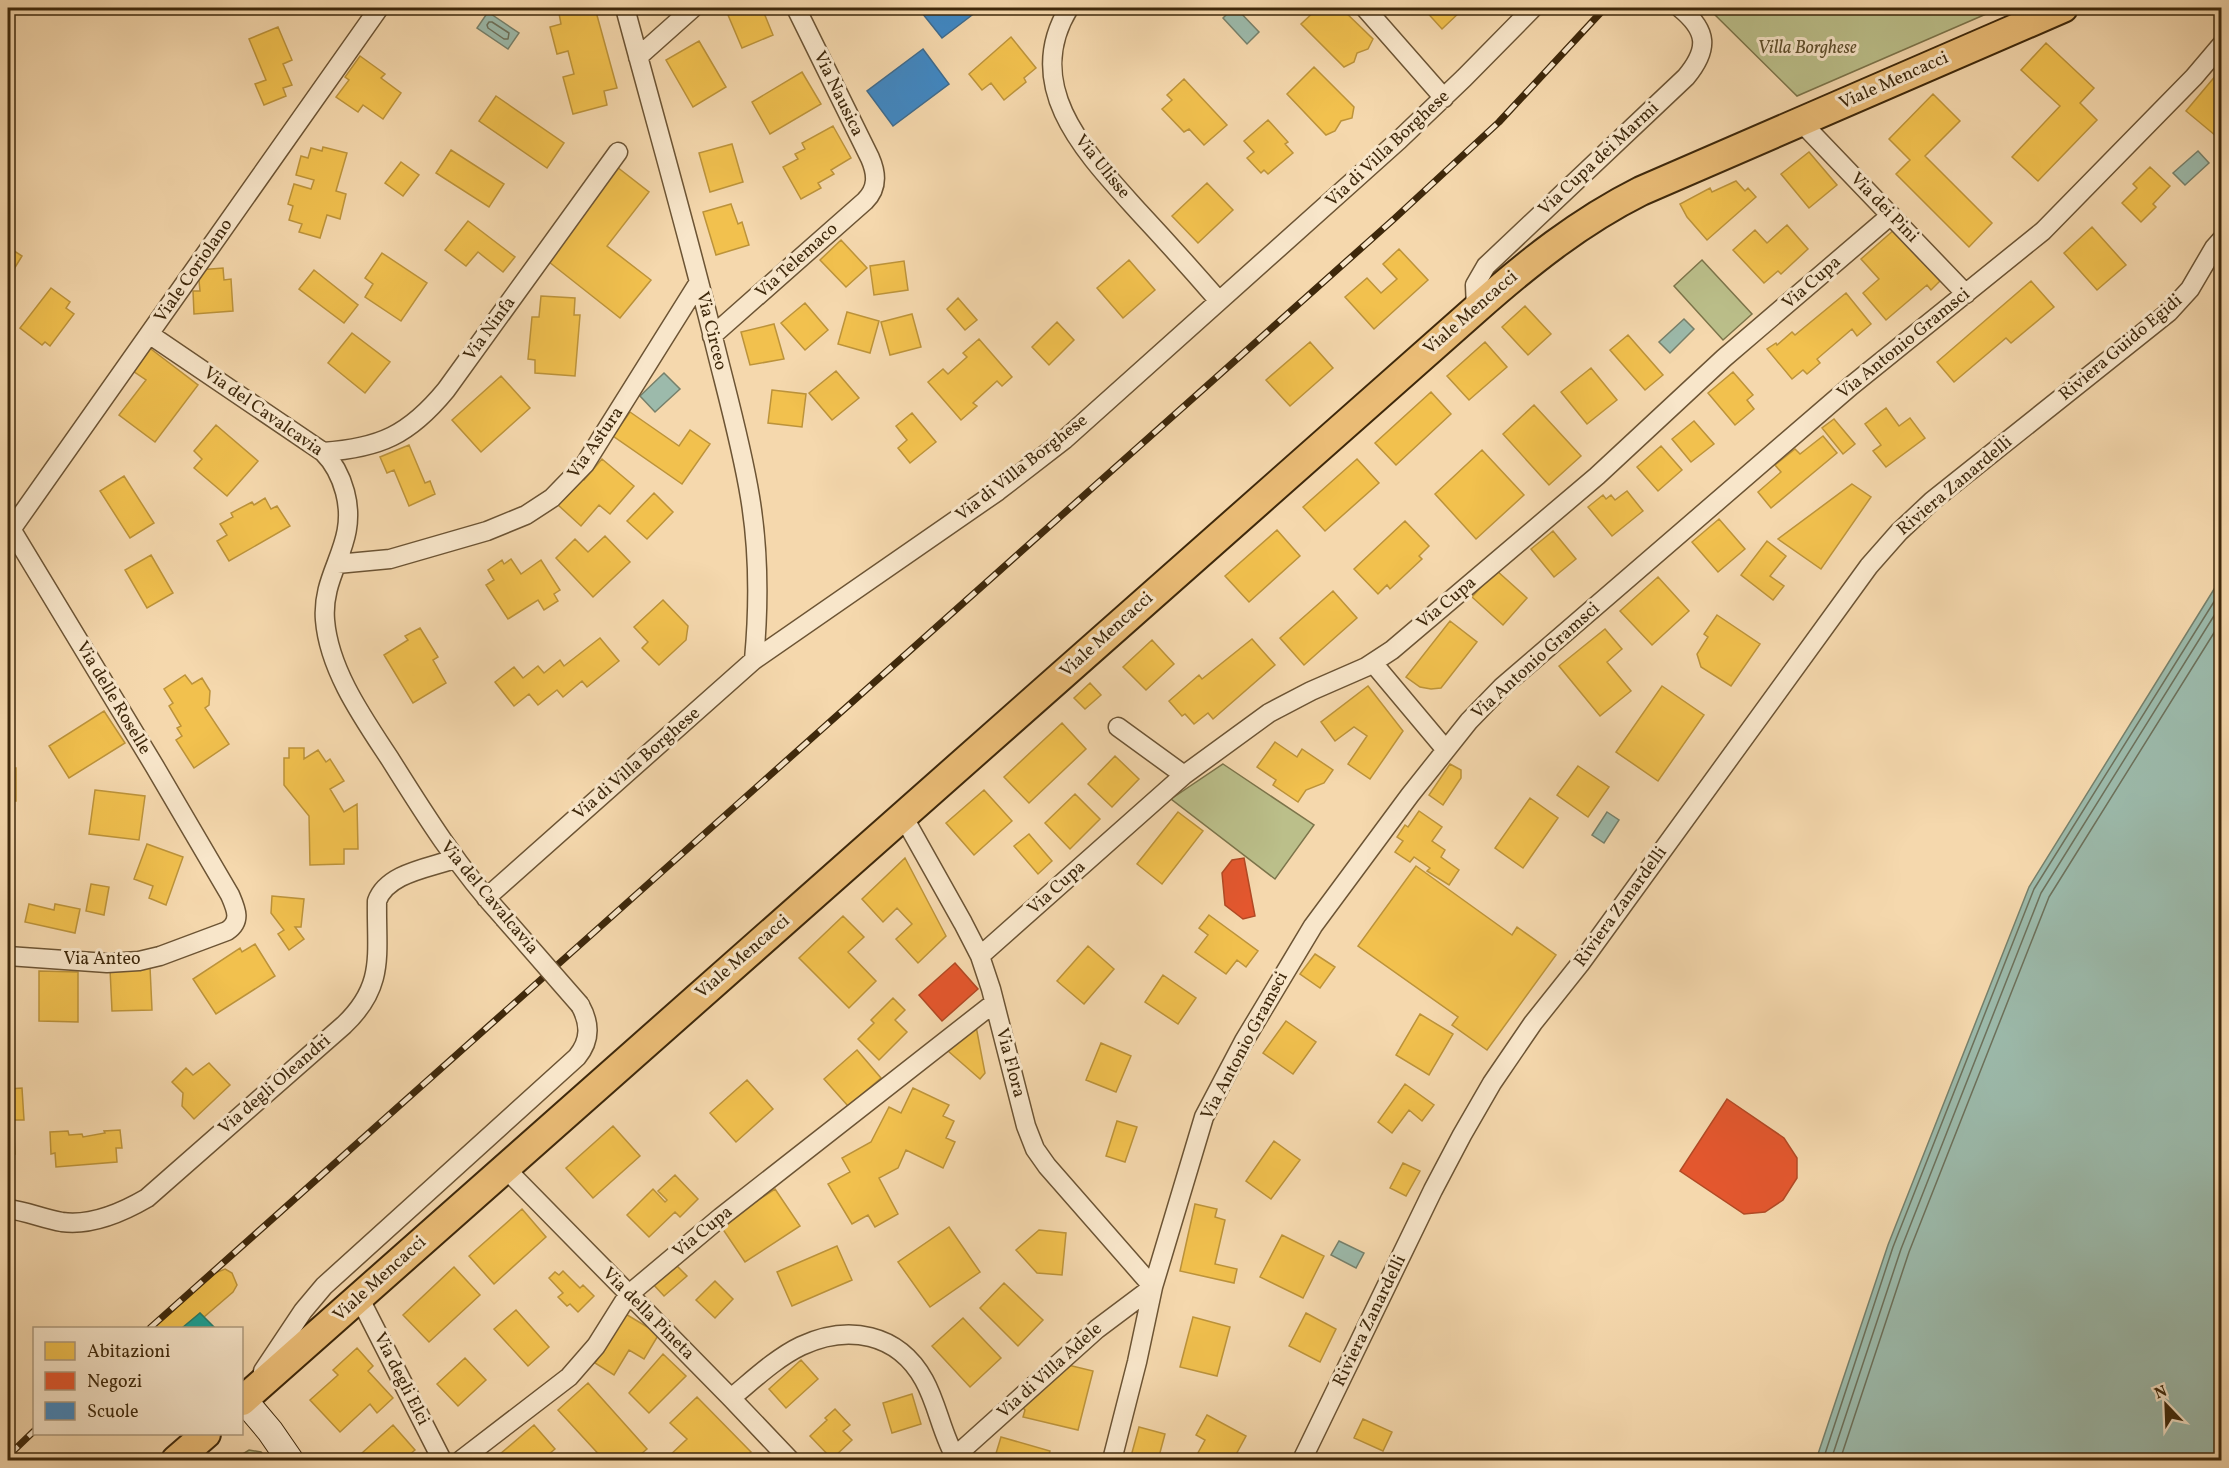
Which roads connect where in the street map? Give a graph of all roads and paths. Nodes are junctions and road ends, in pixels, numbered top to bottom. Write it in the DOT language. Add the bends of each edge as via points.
graph roads {
  1 [pos="379,8"];
  2 [pos="625,8"];
  3 [pos="693,8"];
  4 [pos="796,8"];
  5 [pos="1069,8"];
  6 [pos="1365,8"];
  7 [pos="1533,8"];
  8 [pos="2063,8"];
  9 [pos="1684,11"];
  10 [pos="2222,44"];
  11 [pos="638,57"];
  12 [pos="1444,98"];
  13 [pos="1801,122"];
  14 [pos="618,152"];
  15 [pos="876,181"];
  16 [pos="1891,215"];
  17 [pos="2222,239"];
  18 [pos="699,282"];
  19 [pos="1966,294"];
  20 [pos="1220,301"];
  21 [pos="1476,309"];
  22 [pos="149,334"];
  23 [pos="712,336"];
  24 [pos="2033,421"];
  25 [pos="323,452"];
  26 [pos="9,529"];
  27 [pos="337,564"];
  28 [pos="754,660"];
  29 [pos="1373,663"];
  30 [pos="1118,727"];
  31 [pos="1446,750"];
  32 [pos="1184,775"];
  33 [pos="903,816"];
  34 [pos="454,859"];
  35 [pos="486,898"];
  36 [pos="227,932"];
  37 [pos="8,956"];
  38 [pos="980,956"];
  39 [pos="994,1003"];
  40 [pos="505,1168"];
  41 [pos="8,1209"];
  42 [pos="1153,1287"];
  43 [pos="628,1294"];
  44 [pos="359,1298"];
  45 [pos="731,1398"];
  46 [pos="243,1399"];
  47 [pos="243,1399"];
  48 [pos="243,1401"];
  49 [pos="954,1459"];
  50 [pos="290,1461"];
  51 [pos="442,1461"];
  52 [pos="461,1461"];
  53 [pos="790,1461"];
  54 [pos="1112,1461"];
  55 [pos="1302,1461"];
  1 -- 22 [label="street, Viale Coriolano"];
  2 -- 11 [label="street, Via Circeo"];
  3 -- 11 [label="street"];
  4 -- 15 [label="street, Via Nausica" via="870,158"];
  5 -- 20 [label="street, Via Ulisse" via="1055,39 1052,62 1057,93 1070,127 1095,162"];
  6 -- 12 [label="street"];
  7 -- 12 [label="street, Via di Villa Borghese"];
  8 -- 13 [label="main road, Viale Mencacci"];
  9 -- 21 [label="street, Via Cupa dei Marmi" via="1702,36 1702,53 1692,70 1486,266 1475,285"];
  10 -- 19 [label="street, Via Antonio Gramsci" via="2043,231"];
  11 -- 18 [label="street, Via Circeo"];
  12 -- 20 [label="street, Via di Villa Borghese"];
  13 -- 16 [label="street, Via dei Pini"];
  13 -- 21 [label="main road, Viale Mencacci" via="1603,211 1541,254"];
  14 -- 25 [label="street, Via Ninfa" via="446,390 422,417 378,444"];
  15 -- 23 [label="street, Via Telemaco" via="865,201"];
  16 -- 19 [label="street, Via dei Pini"];
  16 -- 29 [label="street, Via Cupa" via="1724,358 1597,476"];
  17 -- 24 [label="street, Riviera Guido Egidi" via="2176,306"];
  18 -- 23 [label="street, Via Circeo"];
  18 -- 27 [label="street, Via Astura" via="585,464 552,498 526,515 487,531 390,559"];
  19 -- 31 [label="street, Via Antonio Gramsci" via="1851,386 1513,677 1482,706"];
  20 -- 28 [label="street, Via di Villa Borghese" via="1026,470"];
  21 -- 33 [label="main road, Viale Mencacci"];
  22 -- 25 [label="street, Via del Cavalcavia"];
  22 -- 26 [label="street, Viale Coriolano"];
  23 -- 28 [label="street, Via Circeo" via="754,525 758,592"];
  24 -- 55 [label="street, Riviera Zanardelli" via="1925,508 1881,552 1533,1023 1462,1135"];
  25 -- 27 [label="street, Via del Cavalcavia" via="342,481 349,512 347,536"];
  26 -- 36 [label="street, Via delle Roselle" via="230,895 237,914 235,924"];
  27 -- 34 [label="street, Via del Cavalcavia" via="326,596 325,613 339,669 366,721"];
  28 -- 35 [label="street, Via di Villa Borghese"];
  29 -- 31 [label="street"];
  29 -- 32 [label="street, Via Cupa" via="1282,706"];
  30 -- 32 [label="street"];
  31 -- 42 [label="street, Via Antonio Gramsci" via="1312,926 1244,1041 1204,1117"];
  32 -- 38 [label="street, Via Cupa"];
  33 -- 38 [label="street, Via Flora"];
  33 -- 40 [label="main road, Viale Mencacci"];
  34 -- 35 [label="street, Via del Cavalcavia"];
  34 -- 41 [label="street, Via degli Oleandri" via="401,877 382,890 377,901 375,978 359,1010 147,1198 116,1213 75,1223"];
  35 -- 46 [label="street, Via del Cavalcavia, bridge" via="580,1005 588,1022 585,1046 324,1286"];
  36 -- 37 [label="street, Via Anteo" via="139,961 106,963"];
  38 -- 39 [label="street, Via Flora"];
  39 -- 42 [label="street, Via Flora" via="1035,1149"];
  39 -- 43 [label="street, Via Cupa"];
  40 -- 43 [label="street, Via della Pineta"];
  40 -- 44 [label="main road, Viale Mencacci"];
  42 -- 49 [label="street, Via di Villa Adele" via="1097,1329"];
  42 -- 54 [label="street, Via Antonio Gramsci"];
  43 -- 45 [label="street, Via della Pineta"];
  43 -- 52 [label="street, Via Cupa" via="596,1346 569,1377"];
  44 -- 47 [label="main road, Viale Mencacci"];
  44 -- 51 [label="street, Via degli Elci"];
  45 -- 49 [label="street" via="800,1346 835,1336 878,1338 894,1346 918,1370 932,1396"];
  45 -- 53 [label="street, Via della Pineta"];
  48 -- 50 [label="street"];
}
